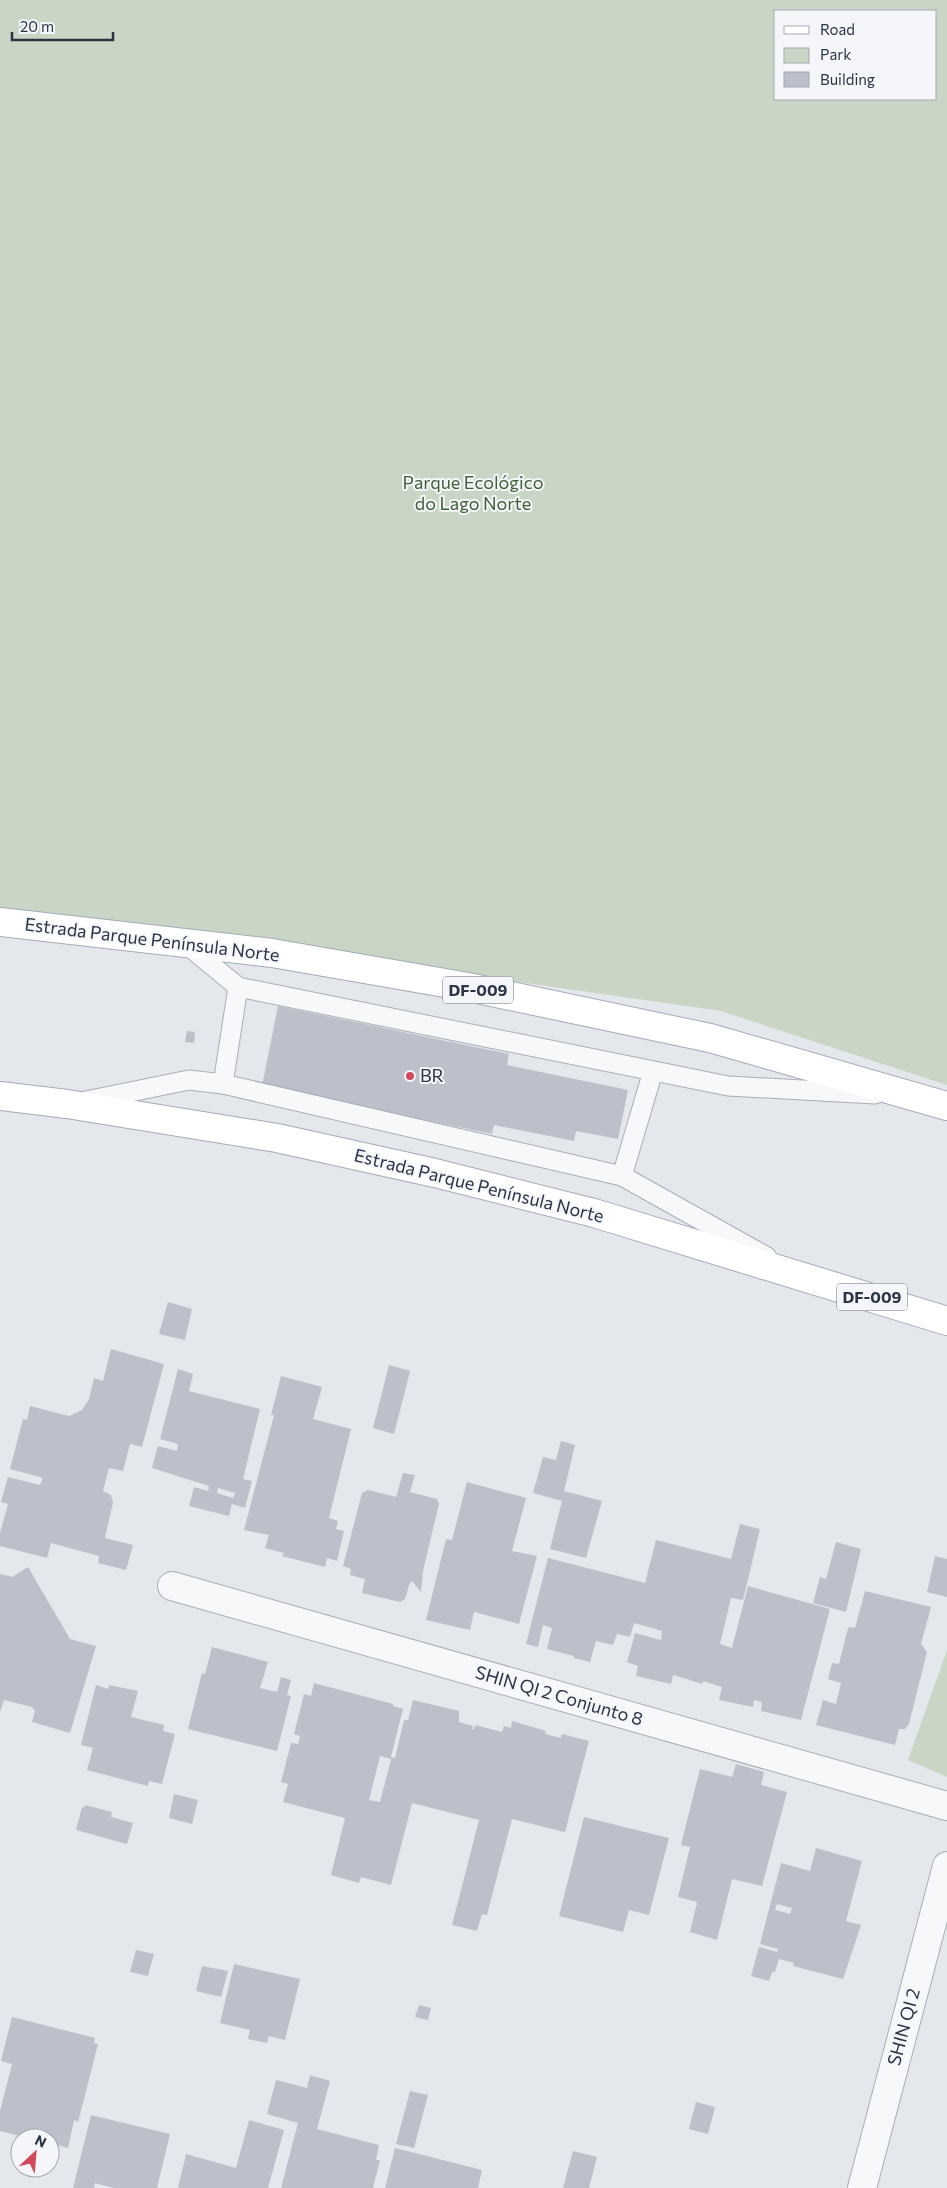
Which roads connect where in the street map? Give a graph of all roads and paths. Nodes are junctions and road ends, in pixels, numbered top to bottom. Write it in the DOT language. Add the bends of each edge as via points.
graph roads {
  1 [pos="0,922"];
  2 [pos="184,942"];
  3 [pos="238,987"];
  4 [pos="653,1071"];
  5 [pos="223,1084"];
  6 [pos="0,1096"];
  7 [pos="914,1096"];
  8 [pos="67,1104"];
  9 [pos="947,1106"];
  10 [pos="622,1176"];
  11 [pos="796,1274"];
  12 [pos="947,1321"];
  13 [pos="172,1586"];
  14 [pos="947,1806"];
  15 [pos="947,1866"];
  16 [pos="862,2188"];
  1 -- 2 [label="main road, Estrada Parque Península Norte / DF-009"];
  2 -- 3 [label="lane"];
  2 -- 7 [label="main road, Estrada Parque Península Norte / DF-009" via="272,953 468,988 710,1038"];
  3 -- 4 [label="lane"];
  3 -- 5 [label="lane"];
  4 -- 7 [label="lane" via="728,1086"];
  4 -- 10 [label="lane"];
  5 -- 8 [label="lane" via="189,1080"];
  5 -- 10 [label="lane"];
  6 -- 8 [label="main road, Estrada Parque Península Norte / DF-009"];
  7 -- 9 [label="main road, Estrada Parque Península Norte / DF-009"];
  8 -- 11 [label="main road, Estrada Parque Península Norte / DF-009" via="276,1138 435,1173 594,1213"];
  10 -- 11 [label="lane"];
  11 -- 12 [label="main road, Estrada Parque Península Norte / DF-009"];
  13 -- 14 [label="street, SHIN QI 2 Conjunto 8"];
  15 -- 16 [label="street, SHIN QI 2"];
}
